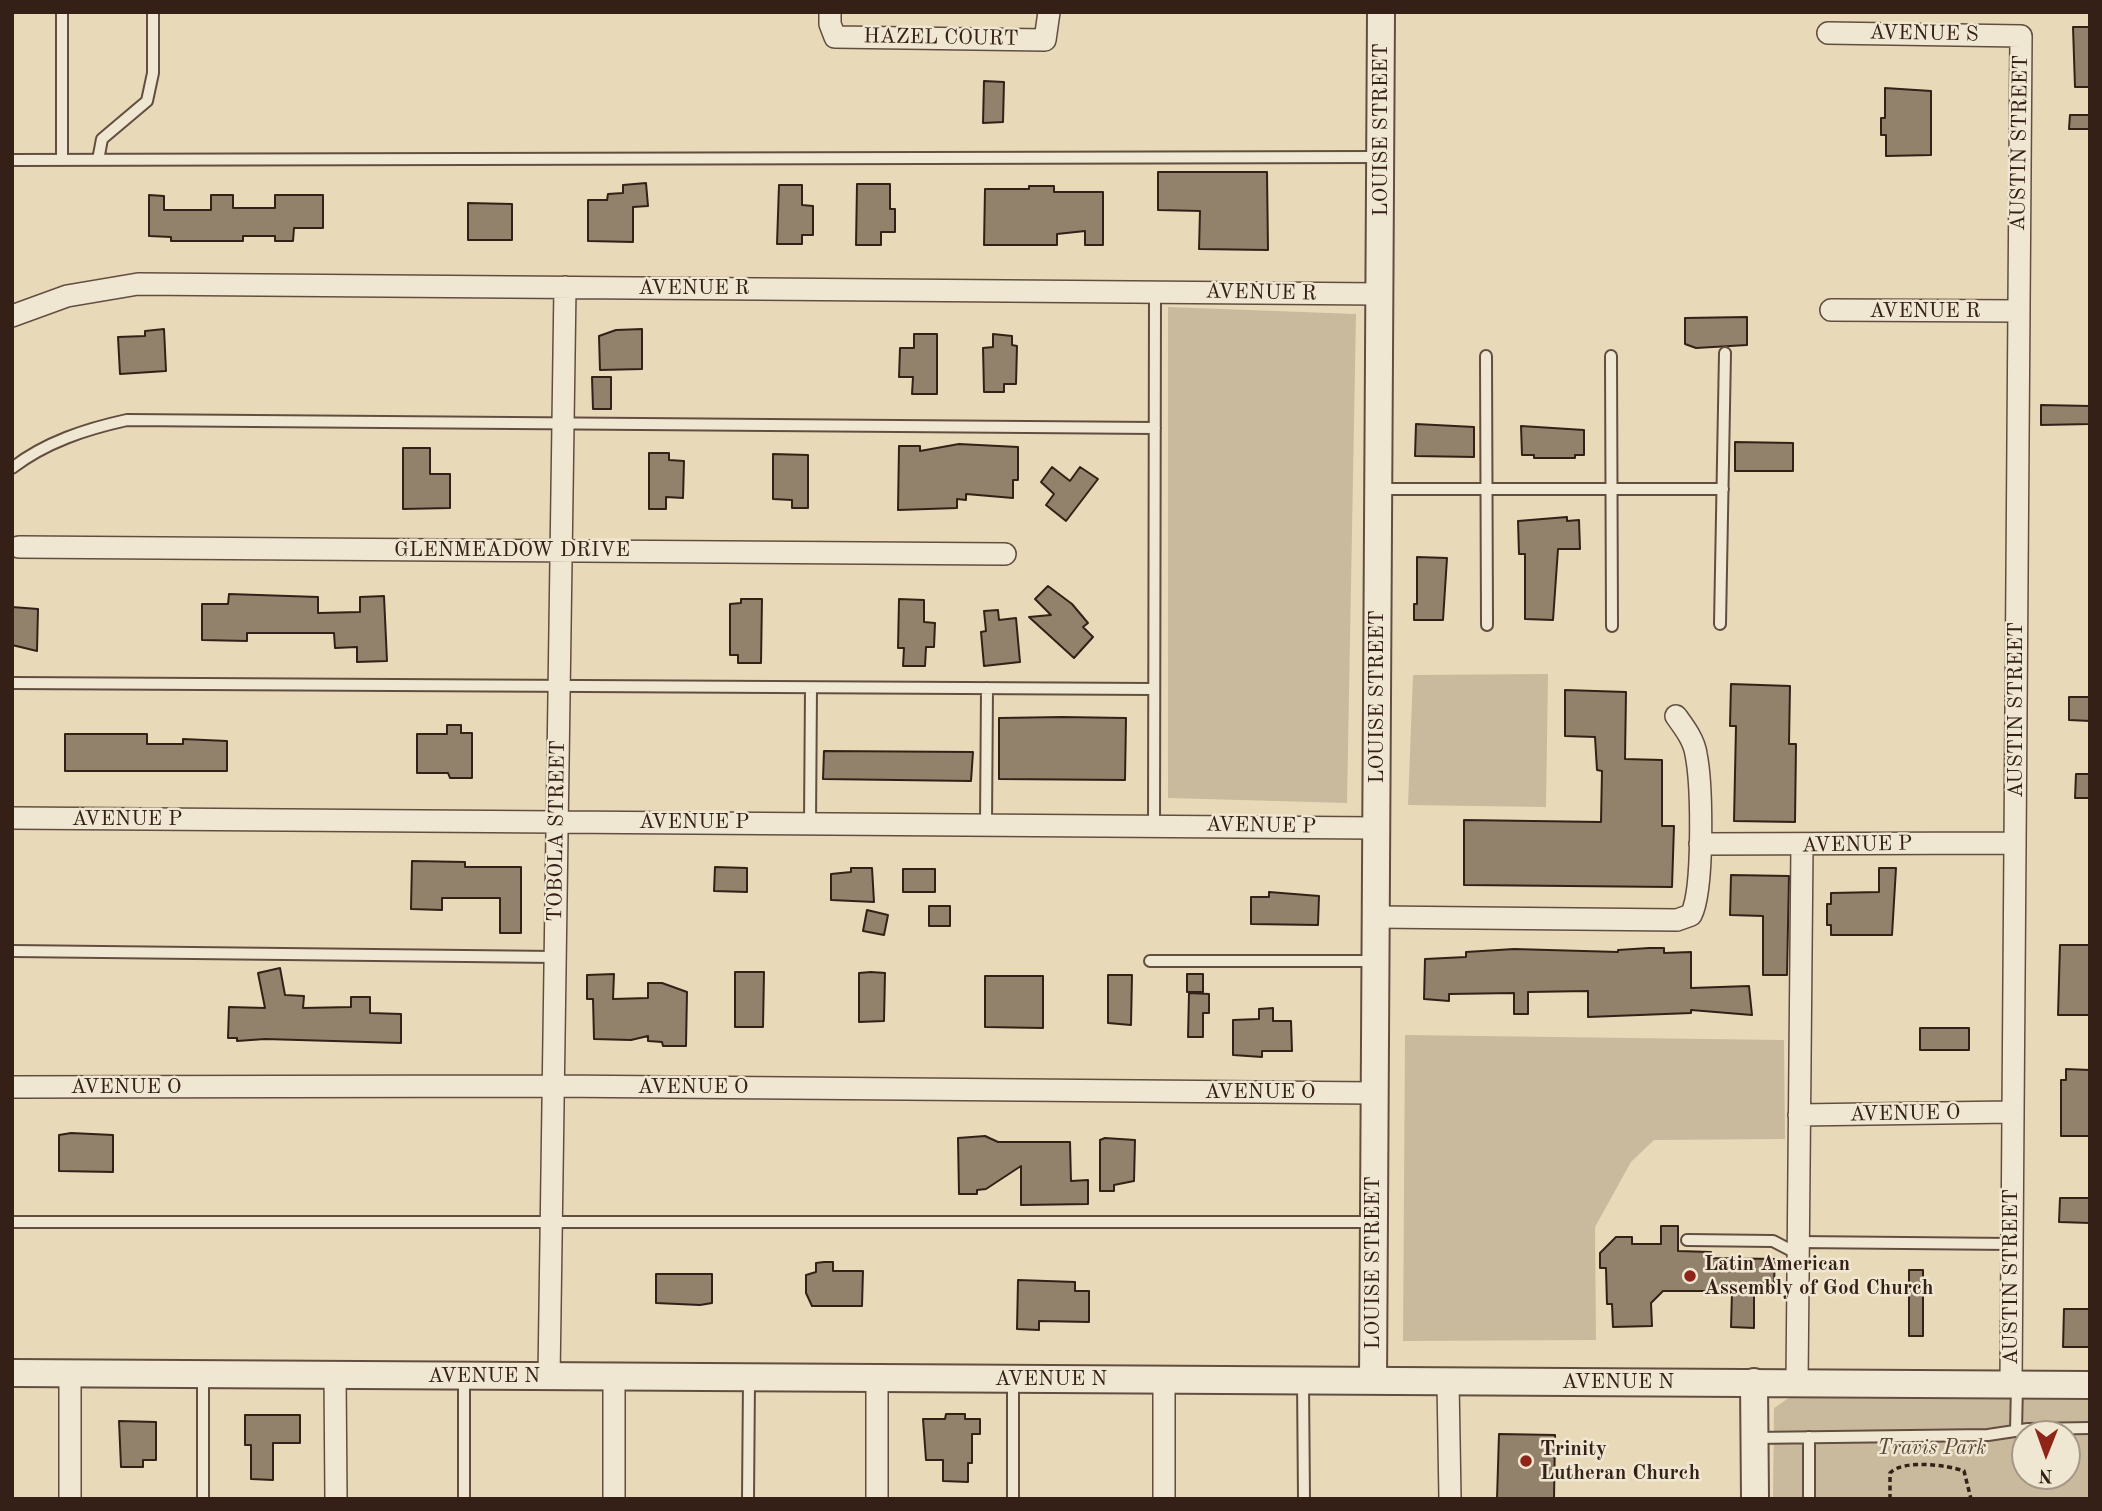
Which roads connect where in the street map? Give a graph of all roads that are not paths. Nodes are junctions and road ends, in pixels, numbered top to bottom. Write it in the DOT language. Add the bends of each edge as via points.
graph roads {
  1 [pos="62,12"];
  2 [pos="153,12"];
  3 [pos="830,12"];
  4 [pos="1049,12"];
  5 [pos="1381,12"];
  6 [pos="1828,33"];
  7 [pos="2021,36"];
  8 [pos="1380,157"];
  9 [pos="12,160"];
  10 [pos="62,160"];
  11 [pos="98,160"];
  12 [pos="565,287"];
  13 [pos="1156,292"];
  14 [pos="1380,294"];
  15 [pos="1831,310"];
  16 [pos="2019,311"];
  17 [pos="12,316"];
  18 [pos="1725,353"];
  19 [pos="1486,356"];
  20 [pos="1611,356"];
  21 [pos="563,422"];
  22 [pos="1155,428"];
  23 [pos="12,468"];
  24 [pos="1612,488"];
  25 [pos="1378,489"];
  26 [pos="1486,489"];
  27 [pos="1723,489"];
  28 [pos="19,547"];
  29 [pos="561,551"];
  30 [pos="1004,554"];
  31 [pos="1720,624"];
  32 [pos="1486,625"];
  33 [pos="1612,626"];
  34 [pos="12,683"];
  35 [pos="559,687"];
  36 [pos="811,688"];
  37 [pos="987,688"];
  38 [pos="1154,689"];
  39 [pos="1676,716"];
  40 [pos="12,818"];
  41 [pos="557,820"];
  42 [pos="810,822"];
  43 [pos="986,824"];
  44 [pos="1154,825"];
  45 [pos="1376,828"];
  46 [pos="2015,843"];
  47 [pos="1700,844"];
  48 [pos="1802,845"];
  49 [pos="1376,917"];
  50 [pos="12,951"];
  51 [pos="556,957"];
  52 [pos="1150,961"];
  53 [pos="1376,961"];
  54 [pos="553,1086"];
  55 [pos="12,1087"];
  56 [pos="1374,1093"];
  57 [pos="2011,1112"];
  58 [pos="1799,1115"];
  59 [pos="12,1222"];
  60 [pos="551,1222"];
  61 [pos="1374,1222"];
  62 [pos="1687,1240"];
  63 [pos="2012,1244"];
  64 [pos="1798,1248"];
  65 [pos="12,1373"];
  66 [pos="70,1374"];
  67 [pos="203,1374"];
  68 [pos="335,1375"];
  69 [pos="464,1376"];
  70 [pos="549,1376"];
  71 [pos="614,1376"];
  72 [pos="749,1377"];
  73 [pos="877,1378"];
  74 [pos="1013,1379"];
  75 [pos="1164,1380"];
  76 [pos="1303,1380"];
  77 [pos="1373,1381"];
  78 [pos="1448,1381"];
  79 [pos="1754,1382"];
  80 [pos="1797,1383"];
  81 [pos="2014,1384"];
  82 [pos="2090,1385"];
  83 [pos="2016,1420"];
  84 [pos="2011,1432"];
  85 [pos="1809,1437"];
  86 [pos="1754,1438"];
  87 [pos="70,1499"];
  88 [pos="203,1499"];
  89 [pos="336,1499"];
  90 [pos="464,1499"];
  91 [pos="614,1499"];
  92 [pos="748,1499"];
  93 [pos="877,1499"];
  94 [pos="1013,1499"];
  95 [pos="1164,1499"];
  96 [pos="1304,1499"];
  97 [pos="1450,1499"];
  98 [pos="1755,1499"];
  99 [pos="1809,1499"];
  1 -- 10 [label="lane"];
  2 -- 11 [label="lane" via="153,72 146,101 102,139"];
  3 -- 4 [label="street, HAZEL COURT" via="835,37 1045,40"];
  5 -- 8 [label="street, LOUISE STREET"];
  6 -- 7 [label="street, AVENUE S"];
  7 -- 16 [label="street, AUSTIN STREET"];
  8 -- 11 [label="lane"];
  8 -- 14 [label="street, LOUISE STREET"];
  9 -- 10 [label="lane"];
  10 -- 11 [label="lane"];
  12 -- 13 [label="street, AVENUE R"];
  12 -- 17 [label="street, AVENUE R" via="138,284 67,296"];
  12 -- 21 [label="street, TOBOLA STREET"];
  13 -- 14 [label="street, AVENUE R"];
  13 -- 22 [label="lane"];
  14 -- 25 [label="street, LOUISE STREET"];
  15 -- 16 [label="street, AVENUE R"];
  16 -- 46 [label="street, AUSTIN STREET"];
  18 -- 27 [label="lane"];
  19 -- 26 [label="lane"];
  20 -- 24 [label="lane"];
  21 -- 22 [label="lane"];
  21 -- 23 [label="lane" via="127,420 65,438"];
  21 -- 29 [label="street, TOBOLA STREET"];
  22 -- 38 [label="lane"];
  24 -- 26 [label="lane"];
  24 -- 27 [label="lane"];
  24 -- 33 [label="lane"];
  25 -- 26 [label="lane"];
  25 -- 45 [label="street, LOUISE STREET"];
  26 -- 32 [label="lane"];
  27 -- 31 [label="lane"];
  28 -- 29 [label="street, GLENMEADOW DRIVE"];
  29 -- 30 [label="street, GLENMEADOW DRIVE"];
  29 -- 35 [label="street, TOBOLA STREET"];
  34 -- 35 [label="lane"];
  35 -- 36 [label="lane"];
  35 -- 41 [label="street, TOBOLA STREET"];
  36 -- 37 [label="lane"];
  36 -- 42 [label="lane"];
  37 -- 38 [label="lane"];
  37 -- 43 [label="lane"];
  38 -- 44 [label="lane"];
  39 -- 47 [label="street" via="1696,753"];
  40 -- 41 [label="street, AVENUE P"];
  41 -- 42 [label="street, AVENUE P"];
  41 -- 51 [label="street, TOBOLA STREET"];
  42 -- 43 [label="street, AVENUE P"];
  43 -- 44 [label="street, AVENUE P"];
  44 -- 45 [label="street, AVENUE P"];
  45 -- 49 [label="street, LOUISE STREET"];
  46 -- 48 [label="street, AVENUE P"];
  46 -- 57 [label="street, AUSTIN STREET"];
  47 -- 48 [label="street, AVENUE P"];
  47 -- 49 [label="street" via="1696,906 1691,915 1677,920"];
  48 -- 58 [label="street"];
  49 -- 53 [label="street, LOUISE STREET"];
  50 -- 51 [label="lane"];
  51 -- 54 [label="street, TOBOLA STREET"];
  52 -- 53 [label="lane"];
  53 -- 56 [label="street, LOUISE STREET"];
  54 -- 55 [label="street, AVENUE O"];
  54 -- 56 [label="street, AVENUE O"];
  54 -- 60 [label="street, TOBOLA STREET"];
  56 -- 61 [label="street, LOUISE STREET"];
  57 -- 58 [label="street, AVENUE O"];
  57 -- 63 [label="street, AUSTIN STREET"];
  58 -- 64 [label="street"];
  59 -- 60 [label="lane"];
  60 -- 61 [label="lane"];
  60 -- 70 [label="street, TOBOLA STREET"];
  61 -- 77 [label="street, LOUISE STREET"];
  62 -- 64 [label="lane" via="1773,1241"];
  63 -- 64 [label="lane"];
  63 -- 81 [label="street, AUSTIN STREET"];
  64 -- 80 [label="street"];
  65 -- 66 [label="street, AVENUE N"];
  66 -- 67 [label="street, AVENUE N"];
  66 -- 87 [label="street"];
  67 -- 68 [label="street, AVENUE N"];
  67 -- 88 [label="lane"];
  68 -- 69 [label="street, AVENUE N"];
  68 -- 89 [label="street"];
  69 -- 70 [label="street, AVENUE N"];
  69 -- 90 [label="lane"];
  70 -- 71 [label="street, AVENUE N"];
  71 -- 72 [label="street, AVENUE N"];
  71 -- 91 [label="street"];
  72 -- 73 [label="street, AVENUE N"];
  72 -- 92 [label="lane"];
  73 -- 74 [label="street, AVENUE N"];
  73 -- 93 [label="street"];
  74 -- 75 [label="street, AVENUE N"];
  74 -- 94 [label="lane"];
  75 -- 76 [label="street, AVENUE N"];
  75 -- 95 [label="street"];
  76 -- 77 [label="street, AVENUE N"];
  76 -- 96 [label="lane"];
  77 -- 78 [label="street, AVENUE N"];
  78 -- 79 [label="street, AVENUE N"];
  78 -- 97 [label="street"];
  79 -- 80 [label="street, AVENUE N"];
  79 -- 86 [label="street"];
  80 -- 81 [label="street, AVENUE N"];
  81 -- 82 [label="street, AVENUE N"];
  81 -- 83 [label="lane"];
  84 -- 85 [label="lane"];
  85 -- 86 [label="lane"];
  85 -- 99 [label="lane"];
  86 -- 98 [label="street"];
}
